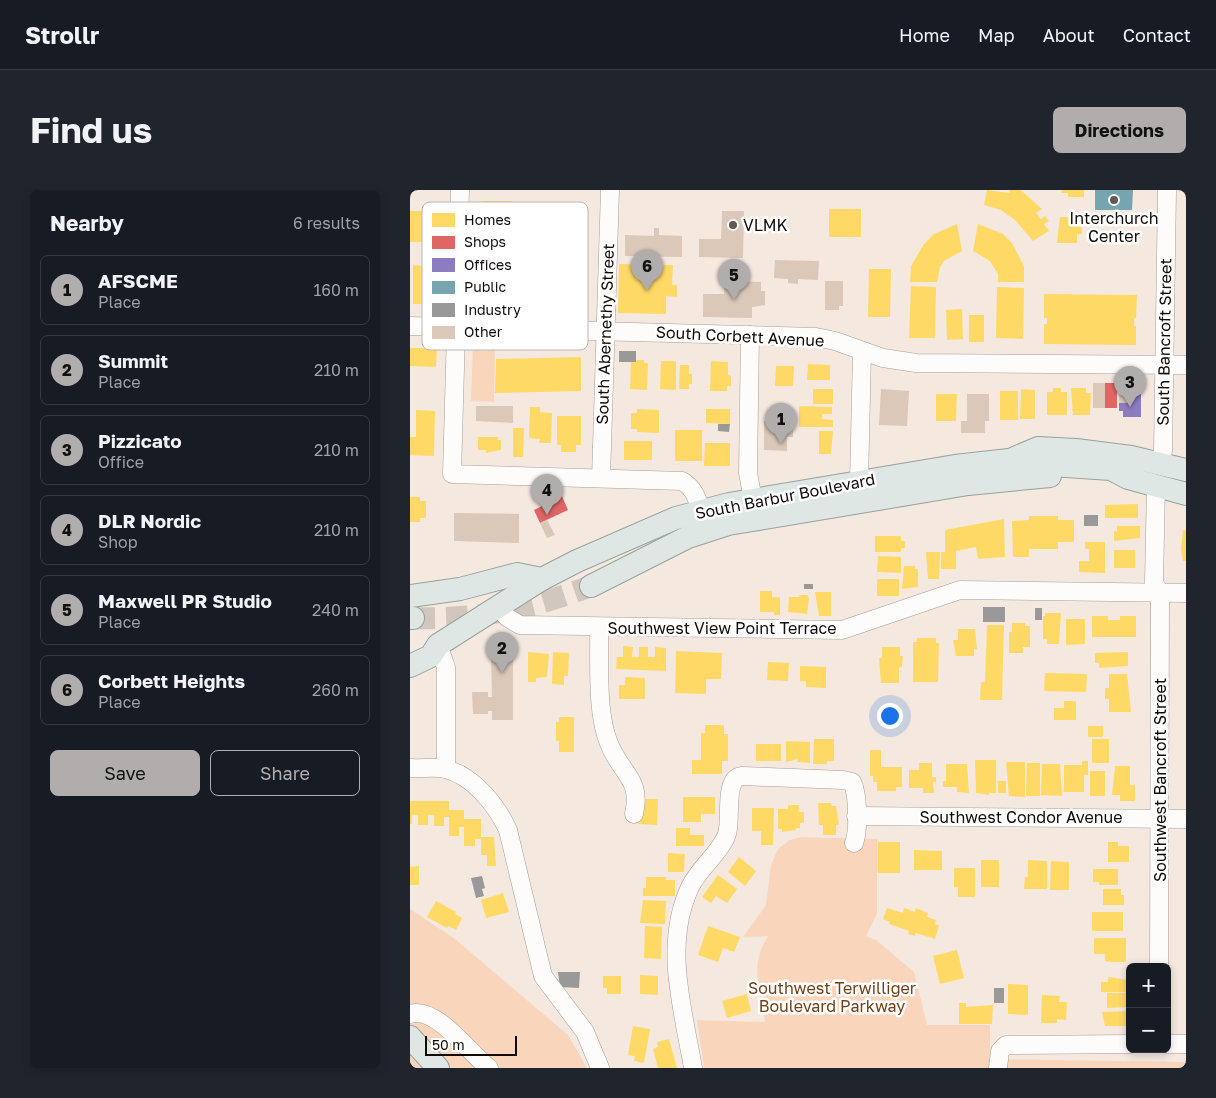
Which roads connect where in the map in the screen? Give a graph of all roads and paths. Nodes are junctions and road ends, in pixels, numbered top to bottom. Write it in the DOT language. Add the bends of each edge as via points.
graph roads {
  1 [pos="610,190"];
  2 [pos="1167,190"];
  3 [pos="588,330"];
  4 [pos="604,330"];
  5 [pos="750,335"];
  6 [pos="455,350"];
  7 [pos="862,352"];
  8 [pos="1164,364"];
  9 [pos="1186,365"];
  10 [pos="1009,460"];
  11 [pos="1160,463"];
  12 [pos="1186,470"];
  13 [pos="601,478"];
  14 [pos="1128,478"];
  15 [pos="859,482"];
  16 [pos="1156,485"];
  17 [pos="1186,494"];
  18 [pos="753,500"];
  19 [pos="700,511"];
  20 [pos="542,579"];
  21 [pos="591,586"];
  22 [pos="1160,593"];
  23 [pos="1186,594"];
  24 [pos="414,607"];
  25 [pos="498,607"];
  26 [pos="599,627"];
  27 [pos="438,645"];
  28 [pos="410,651"];
  29 [pos="410,666"];
  30 [pos="410,768"];
  31 [pos="446,769"];
  32 [pos="634,814"];
  33 [pos="856,816"];
  34 [pos="1160,818"];
  35 [pos="1186,819"];
  36 [pos="854,842"];
  37 [pos="1159,963"];
  38 [pos="410,1014"];
  39 [pos="410,1037"];
  40 [pos="1126,1044"];
  41 [pos="1171,1044"];
  42 [pos="1186,1044"];
  43 [pos="438,1068"];
  44 [pos="490,1068"];
  45 [pos="600,1068"];
  46 [pos="693,1068"];
  47 [pos="998,1068"];
  1 -- 4 [label="street, South Abernethy Street"];
  2 -- 8 [label="street, South Bancroft Street"];
  3 -- 4 [label="street, South Corbett Avenue"];
  4 -- 5 [label="street, South Corbett Avenue"];
  4 -- 13 [label="street, South Abernethy Street"];
  5 -- 7 [label="street, South Corbett Avenue" via="826,338"];
  5 -- 18 [label="street" via="748,473"];
  6 -- 13 [label="street" via="452,474"];
  7 -- 8 [label="street, South Corbett Avenue" via="916,363"];
  7 -- 15 [label="street"];
  8 -- 9 [label="street, South Corbett Avenue"];
  8 -- 11 [label="street, South Bancroft Street" via="1163,451"];
  10 -- 11 [label="main road, South Barbur Boulevard" via="1038,448 1105,453"];
  10 -- 14 [label="main road, South Barbur Boulevard" via="1112,469"];
  10 -- 15 [label="main road, South Barbur Boulevard"];
  11 -- 12 [label="main road, South Barbur Boulevard"];
  13 -- 19 [label="street" via="682,481 696,496"];
  14 -- 16 [label="main road, South Barbur Boulevard"];
  14 -- 21 [label="main road" via="1002,479 728,524 688,537"];
  15 -- 18 [label="main road, South Barbur Boulevard"];
  16 -- 17 [label="main road, South Barbur Boulevard"];
  16 -- 22 [label="street" via="1154,583"];
  18 -- 19 [label="main road, South Barbur Boulevard"];
  19 -- 20 [label="main road, South Barbur Boulevard" via="642,531"];
  20 -- 24 [label="main road" via="517,574"];
  20 -- 25 [label="main road, South Barbur Boulevard"];
  22 -- 23 [label="street, Southwest View Point Terrace"];
  22 -- 26 [label="street, Southwest View Point Terrace" via="960,590 842,630"];
  22 -- 34 [label="street, Southwest Bancroft Street"];
  25 -- 26 [label="street, Southwest View Point Terrace" via="508,618 520,624"];
  25 -- 27 [label="main road, South Barbur Boulevard"];
  26 -- 32 [label="street" via="603,725 612,752 634,784"];
  27 -- 28 [label="main road" via="425,643"];
  27 -- 29 [label="main road" via="431,656"];
  27 -- 31 [label="street" via="446,667"];
  30 -- 31 [label="street"];
  31 -- 45 [label="street" via="487,797 503,819 511,839 543,976 585,1032"];
  33 -- 34 [label="street, Southwest Condor Avenue"];
  33 -- 36 [label="street" via="857,836"];
  33 -- 46 [label="street" via="852,782 742,776 732,782 727,836 696,876 685,900 677,932 676,968"];
  34 -- 35 [label="street, Southwest Condor Avenue"];
  34 -- 37 [label="street, Southwest Bancroft Street"];
  38 -- 44 [label="street" via="433,1018"];
  39 -- 43 [label="main road"];
  40 -- 47 [label="street" via="1006,1045 1000,1051"];
  41 -- 42 [label="street"];
}
